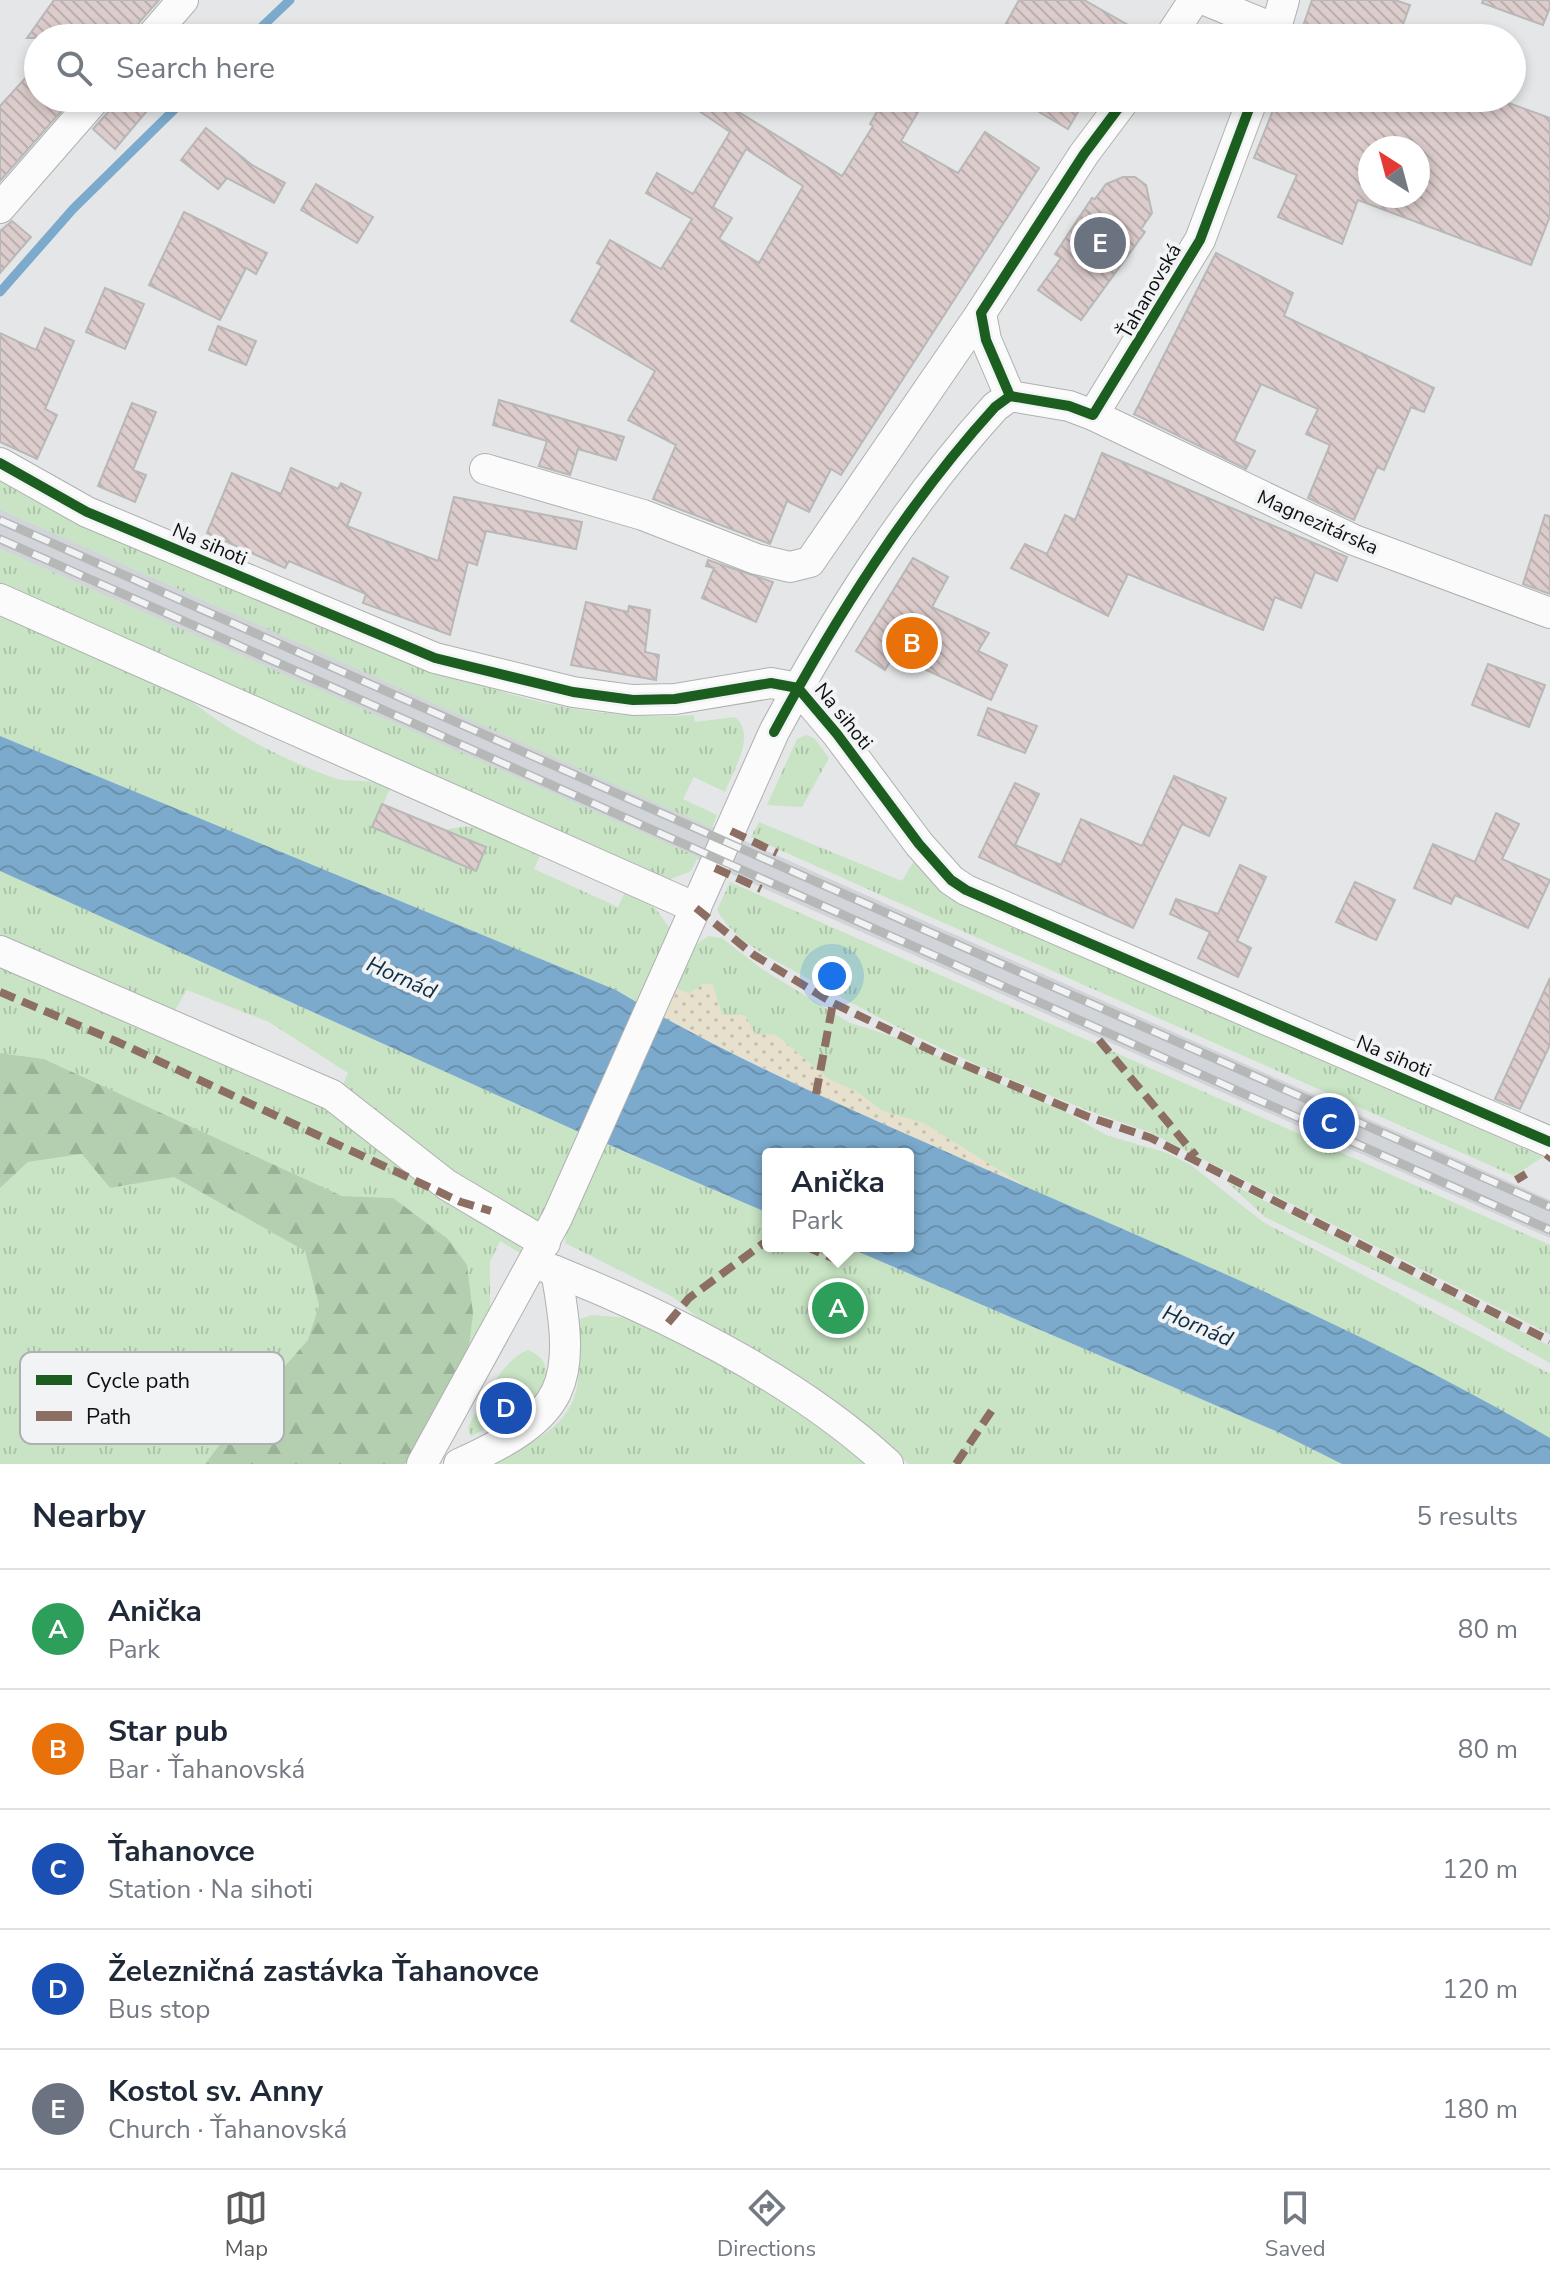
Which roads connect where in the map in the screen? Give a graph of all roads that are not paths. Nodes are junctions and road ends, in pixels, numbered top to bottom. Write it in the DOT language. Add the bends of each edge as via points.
graph roads {
  1 [pos="183,0"];
  2 [pos="1194,0"];
  3 [pos="1205,0"];
  4 [pos="1284,0"];
  5 [pos="162,24"];
  6 [pos="1178,24"];
  7 [pos="1254,24"];
  8 [pos="1277,24"];
  9 [pos="84,112"];
  10 [pos="1116,112"];
  11 [pos="1248,112"];
  12 [pos="0,208"];
  13 [pos="981,313"];
  14 [pos="1010,396"];
  15 [pos="1093,415"];
  16 [pos="0,463"];
  17 [pos="485,469"];
  18 [pos="0,599"];
  19 [pos="1550,613"];
  20 [pos="798,688"];
  21 [pos="696,908"];
  22 [pos="0,951"];
  23 [pos="1550,1142"];
  24 [pos="548,1249"];
  25 [pos="422,1464"];
  26 [pos="459,1464"];
  27 [pos="888,1464"];
  1 -- 5 [label="street"];
  2 -- 6 [label="street"];
  3 -- 7 [label="street"];
  4 -- 8 [label="street"];
  9 -- 12 [label="street"];
  10 -- 13 [label="street"];
  11 -- 15 [label="street, Ťahanovská" via="1200,240"];
  13 -- 14 [label="street" via="986,340"];
  13 -- 17 [label="street" via="810,562 801,567 756,559 643,515"];
  14 -- 15 [label="street"];
  14 -- 20 [label="street" via="920,495"];
  15 -- 19 [label="street, Magnezitárska" via="1354,540"];
  16 -- 20 [label="street, Na sihoti" via="87,512 435,658 573,692 633,700 675,699 771,683"];
  18 -- 21 [label="street"];
  20 -- 21 [label="street"];
  20 -- 23 [label="street, Na sihoti" via="919,844 966,890"];
  21 -- 24 [label="street"];
  22 -- 24 [label="street" via="332,1095 447,1185"];
  24 -- 25 [label="street"];
  24 -- 26 [label="street" via="568,1344 560,1388 544,1413 517,1435"];
  24 -- 27 [label="street" via="668,1323 791,1388"];
}
